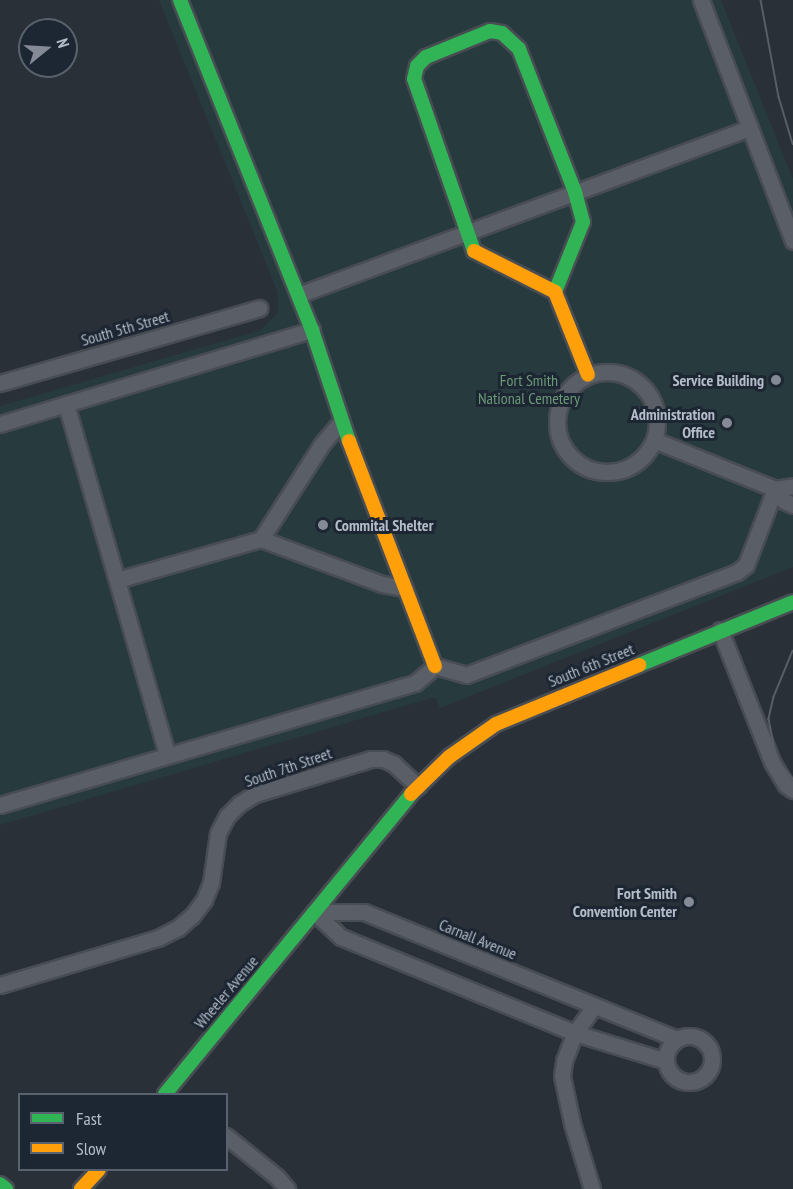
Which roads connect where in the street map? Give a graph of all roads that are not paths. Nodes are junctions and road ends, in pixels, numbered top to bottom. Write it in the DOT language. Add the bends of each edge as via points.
graph roads {
  1 [pos="180,0"];
  2 [pos="701,0"];
  3 [pos="750,128"];
  4 [pos="575,192"];
  5 [pos="467,233"];
  6 [pos="793,241"];
  7 [pos="555,292"];
  8 [pos="298,295"];
  9 [pos="260,308"];
  10 [pos="312,330"];
  11 [pos="588,375"];
  12 [pos="0,383"];
  13 [pos="66,404"];
  14 [pos="341,421"];
  15 [pos="0,424"];
  16 [pos="654,440"];
  17 [pos="793,486"];
  18 [pos="775,489"];
  19 [pos="793,505"];
  20 [pos="261,539"];
  21 [pos="117,580"];
  22 [pos="405,588"];
  23 [pos="793,592"];
  24 [pos="793,602"];
  25 [pos="763,613"];
  26 [pos="793,614"];
  27 [pos="720,630"];
  28 [pos="435,666"];
  29 [pos="167,755"];
  30 [pos="418,786"];
  31 [pos="793,790"];
  32 [pos="0,805"];
  33 [pos="314,912"];
  34 [pos="0,986"];
  35 [pos="594,1006"];
  36 [pos="575,1033"];
  37 [pos="676,1040"];
  38 [pos="666,1061"];
  39 [pos="169,1093"];
  40 [pos="228,1138"];
  41 [pos="98,1171"];
  42 [pos="0,1184"];
  43 [pos="6,1189"];
  44 [pos="81,1189"];
  45 [pos="287,1189"];
  46 [pos="592,1189"];
  1 -- 8 [label="street"];
  2 -- 3 [label="street"];
  3 -- 4 [label="street"];
  3 -- 6 [label="street"];
  4 -- 5 [label="street"];
  4 -- 5 [label="street" via="519,49 502,33 490,31 426,57 417,66 414,79"];
  4 -- 7 [label="street" via="583,222"];
  5 -- 7 [label="street" via="472,250"];
  5 -- 8 [label="street"];
  7 -- 11 [label="street"];
  8 -- 10 [label="street"];
  9 -- 12 [label="street, South 5th Street"];
  10 -- 13 [label="street"];
  10 -- 14 [label="street"];
  11 -- 16 [label="street" via="618,373 642,386 656,411"];
  11 -- 16 [label="street" via="568,391 558,416 558,431 573,458 594,470 624,469 645,455"];
  13 -- 15 [label="street"];
  13 -- 21 [label="street"];
  14 -- 20 [label="street"];
  14 -- 22 [label="street"];
  16 -- 18 [label="street"];
  17 -- 18 [label="street"];
  18 -- 19 [label="street"];
  18 -- 28 [label="street" via="746,565 736,572 466,675"];
  20 -- 21 [label="street"];
  20 -- 22 [label="street" via="382,584"];
  21 -- 29 [label="street"];
  22 -- 28 [label="street"];
  23 -- 25 [label="street"];
  24 -- 25 [label="street"];
  25 -- 26 [label="street, South 6th Street" via="784,618"];
  25 -- 27 [label="street, South 6th Street"];
  27 -- 30 [label="street, South 6th Street" via="495,724 449,757"];
  27 -- 31 [label="street" via="772,762"];
  28 -- 29 [label="street" via="415,683"];
  29 -- 32 [label="street"];
  30 -- 33 [label="street"];
  30 -- 34 [label="street, South 7th Street" via="394,764 371,759 255,794 227,816 218,833 211,883 204,900 178,928 158,938"];
  33 -- 35 [label="street, Carnall Avenue" via="364,912"];
  33 -- 36 [label="street" via="340,937"];
  33 -- 39 [label="street, Wheeler Avenue"];
  35 -- 36 [label="street"];
  35 -- 37 [label="street, Carnall Avenue"];
  36 -- 38 [label="street"];
  36 -- 46 [label="street" via="564,1061 563,1085"];
  37 -- 38 [label="street" via="670,1045"];
  37 -- 38 [label="street" via="691,1036 707,1046 711,1063 707,1072 696,1081 678,1080"];
  40 -- 45 [label="street"];
  41 -- 44 [label="street"];
  42 -- 43 [label="street"];
}
